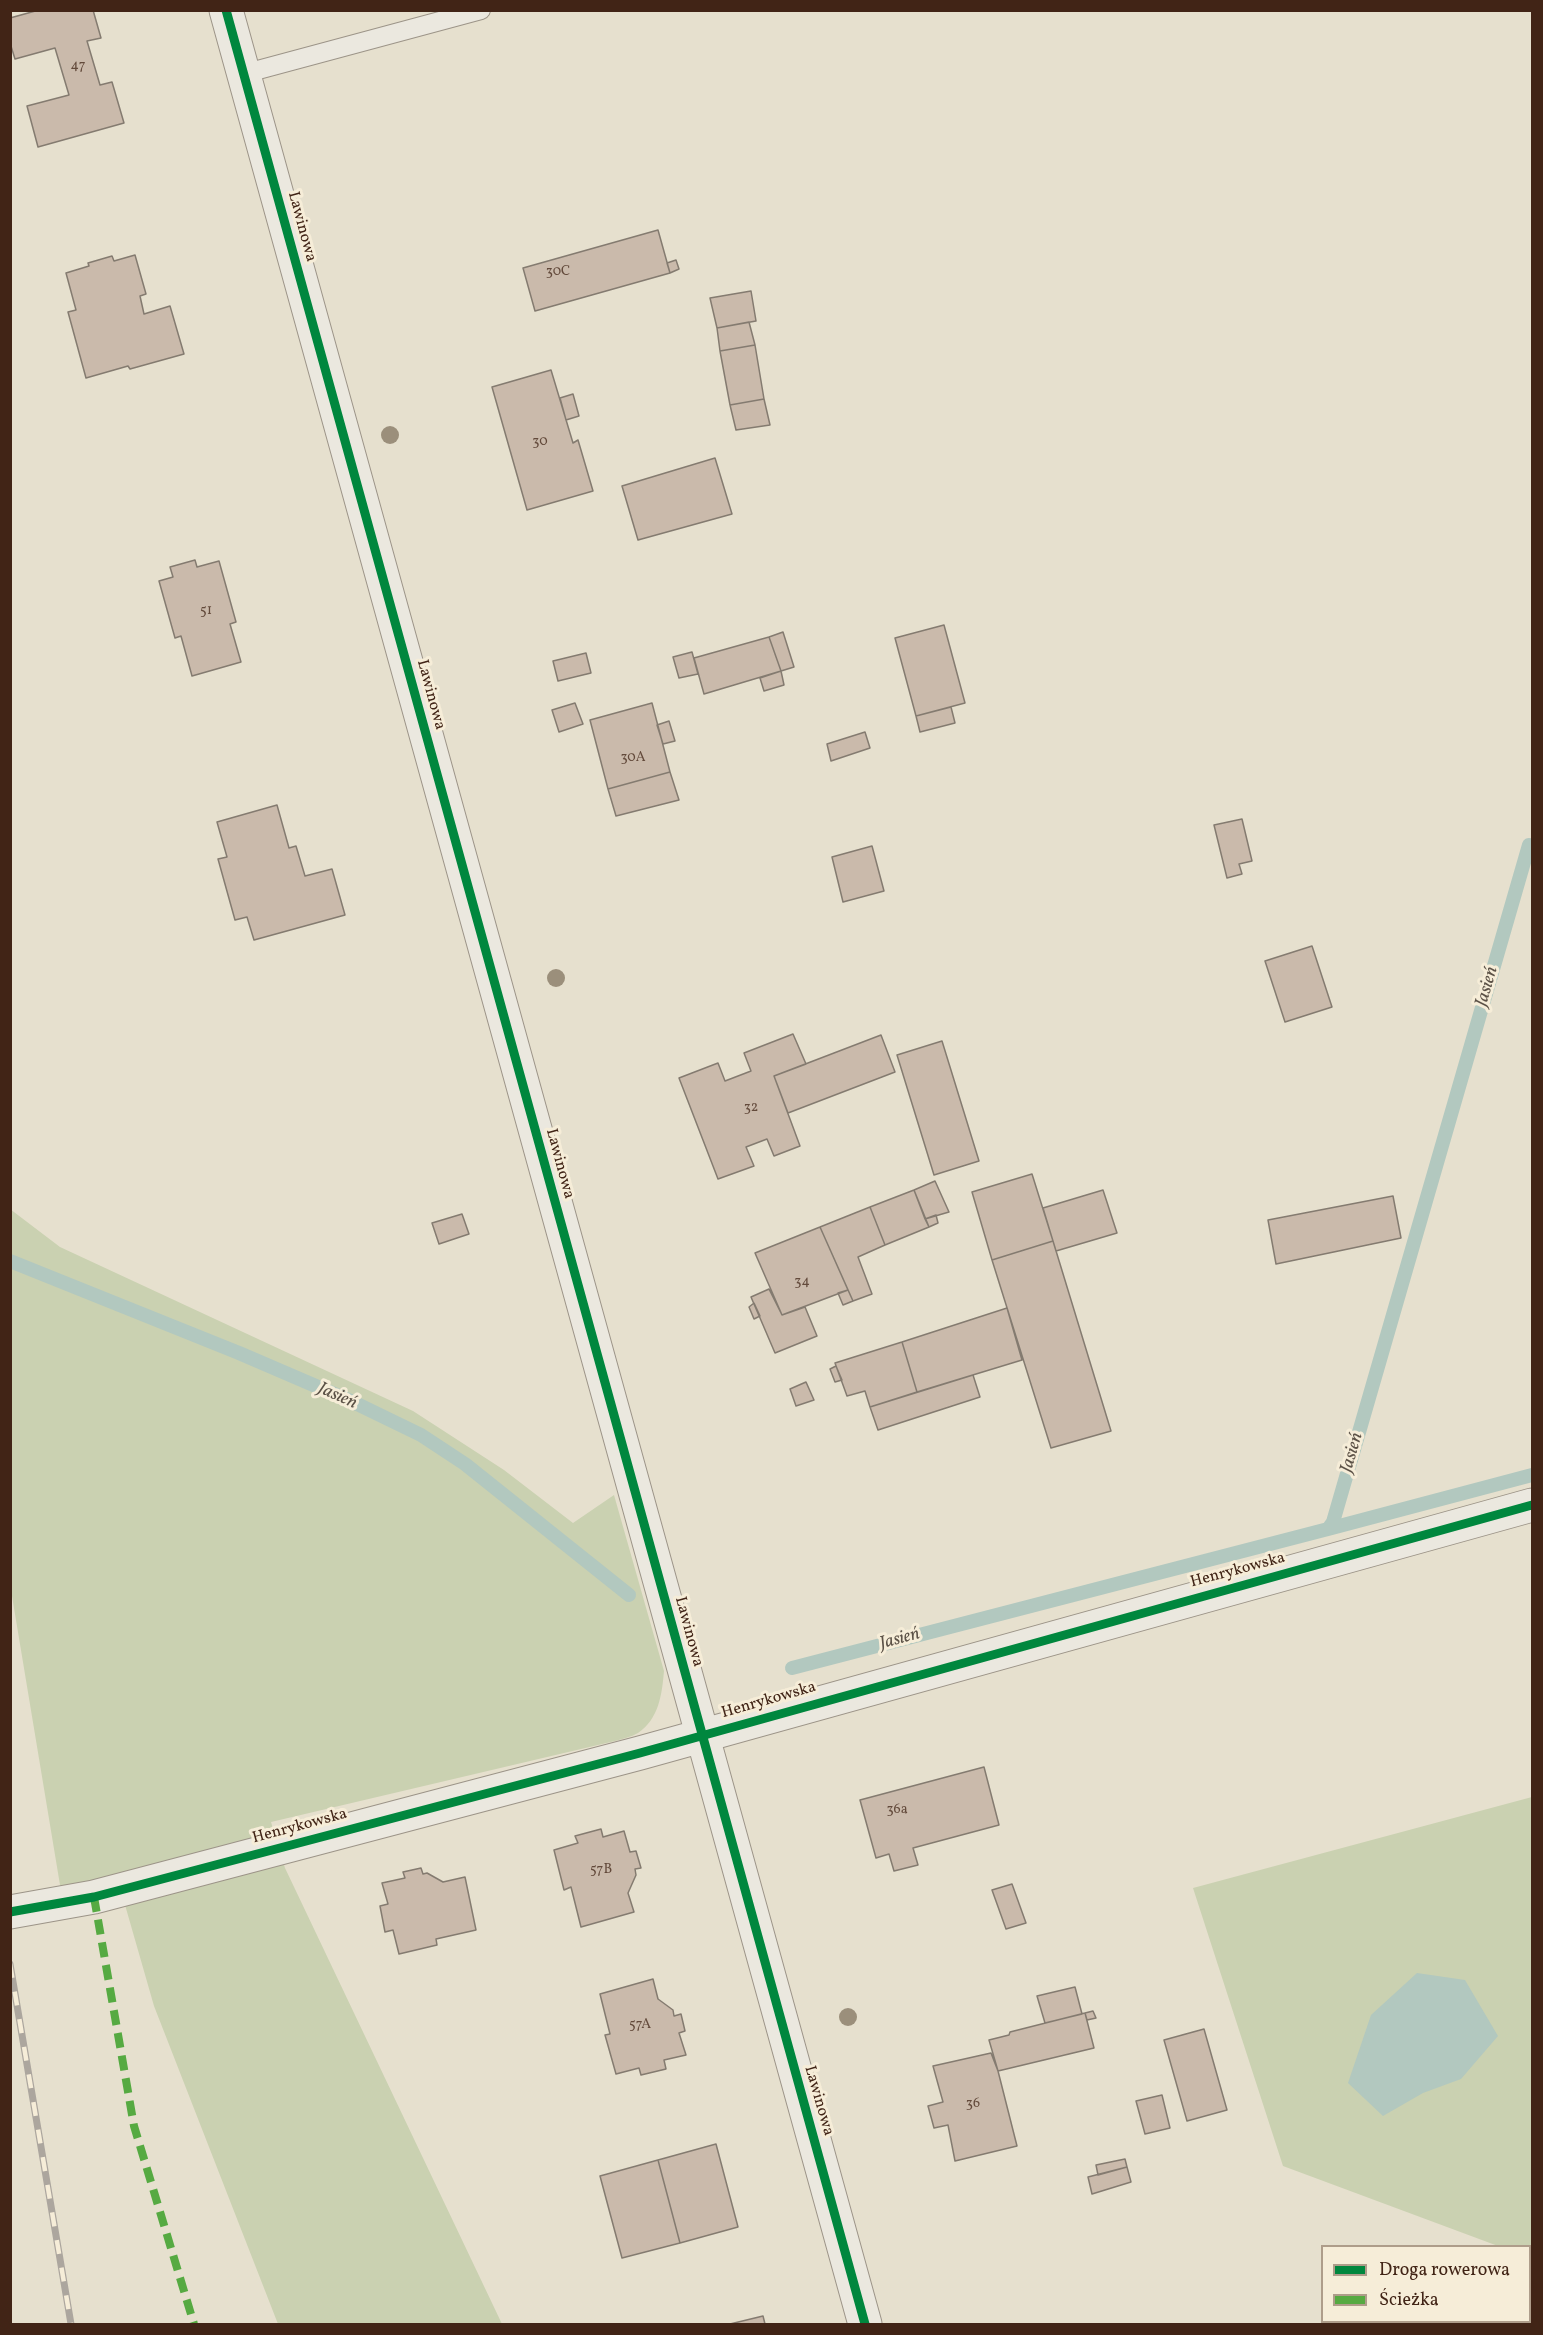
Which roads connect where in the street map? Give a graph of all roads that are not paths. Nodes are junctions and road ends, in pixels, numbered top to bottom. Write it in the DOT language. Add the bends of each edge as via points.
graph roads {
  1 [pos="226,10"];
  2 [pos="481,10"];
  3 [pos="243,74"];
  4 [pos="1533,1505"];
  5 [pos="701,1736"];
  6 [pos="10,1912"];
  7 [pos="865,2325"];
  1 -- 3 [label="street, Lawinowa"];
  2 -- 3 [label="lane"];
  3 -- 5 [label="street, Lawinowa"];
  4 -- 5 [label="street, Henrykowska"];
  5 -- 6 [label="street, Henrykowska" via="94,1897"];
  5 -- 7 [label="street, Lawinowa"];
}
